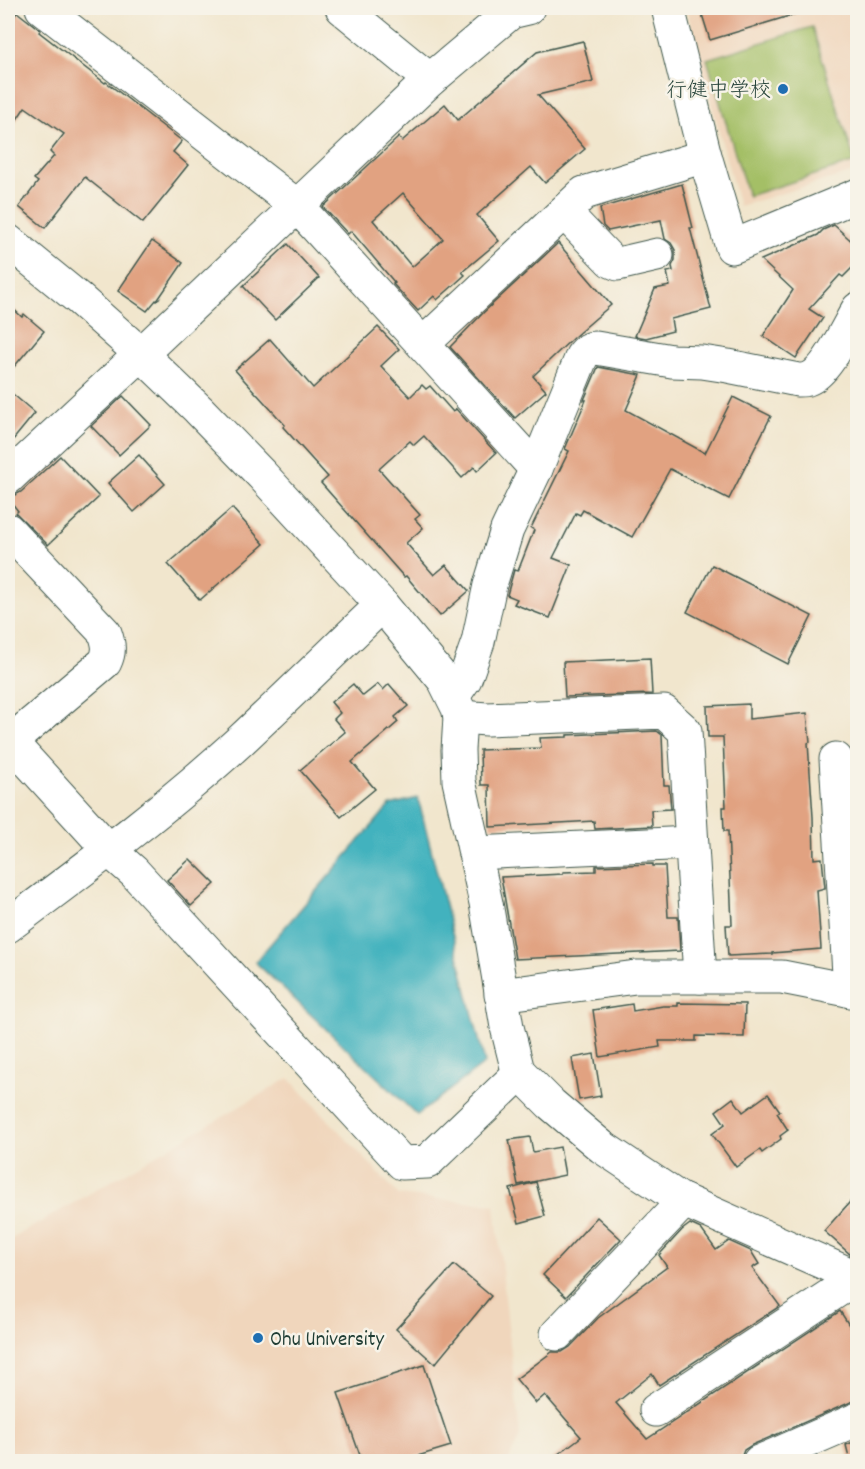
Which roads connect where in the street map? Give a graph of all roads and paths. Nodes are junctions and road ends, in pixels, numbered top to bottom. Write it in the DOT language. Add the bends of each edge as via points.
graph roads {
  1 [pos="42,8"];
  2 [pos="342,8"];
  3 [pos="528,8"];
  4 [pos="668,8"];
  5 [pos="430,80"];
  6 [pos="705,156"];
  7 [pos="858,195"];
  8 [pos="297,206"];
  9 [pos="564,212"];
  10 [pos="8,241"];
  11 [pos="657,255"];
  12 [pos="858,309"];
  13 [pos="423,344"];
  14 [pos="141,354"];
  15 [pos="536,469"];
  16 [pos="8,478"];
  17 [pos="8,530"];
  18 [pos="382,605"];
  19 [pos="457,707"];
  20 [pos="9,741"];
  21 [pos="836,759"];
  22 [pos="692,843"];
  23 [pos="109,850"];
  24 [pos="475,854"];
  25 [pos="8,926"];
  26 [pos="700,977"];
  27 [pos="854,991"];
  28 [pos="501,995"];
  29 [pos="520,1073"];
  30 [pos="684,1201"];
  31 [pos="854,1277"];
  32 [pos="557,1334"];
  33 [pos="656,1410"];
  34 [pos="858,1419"];
  35 [pos="759,1461"];
  1 -- 8 [label="street"];
  2 -- 5 [label="street"];
  3 -- 5 [label="street" via="512,12"];
  4 -- 6 [label="street"];
  5 -- 8 [label="street"];
  6 -- 7 [label="street" via="732,247"];
  6 -- 9 [label="street" via="584,193"];
  8 -- 13 [label="street"];
  8 -- 14 [label="street"];
  9 -- 11 [label="street" via="611,261 618,264"];
  9 -- 13 [label="street"];
  10 -- 14 [label="street"];
  12 -- 15 [label="street" via="832,356 808,379 589,348 582,356"];
  13 -- 15 [label="street"];
  14 -- 16 [label="street"];
  14 -- 18 [label="street" via="262,475"];
  15 -- 19 [label="street" via="507,530"];
  17 -- 20 [label="street" via="105,633 109,649 105,662"];
  18 -- 19 [label="street" via="444,680"];
  18 -- 23 [label="street" via="239,742"];
  19 -- 22 [label="street" via="487,719 664,712 685,731"];
  19 -- 24 [label="street" via="459,781"];
  20 -- 23 [label="street"];
  21 -- 27 [label="street"];
  22 -- 24 [label="street"];
  22 -- 26 [label="street"];
  23 -- 25 [label="street"];
  23 -- 29 [label="street" via="134,872 402,1163 427,1162"];
  24 -- 28 [label="street"];
  26 -- 27 [label="street" via="782,977"];
  26 -- 28 [label="street" via="636,977"];
  28 -- 29 [label="street"];
  29 -- 30 [label="street" via="602,1147"];
  30 -- 31 [label="street"];
  30 -- 32 [label="street"];
  31 -- 33 [label="street"];
  34 -- 35 [label="street"];
}
